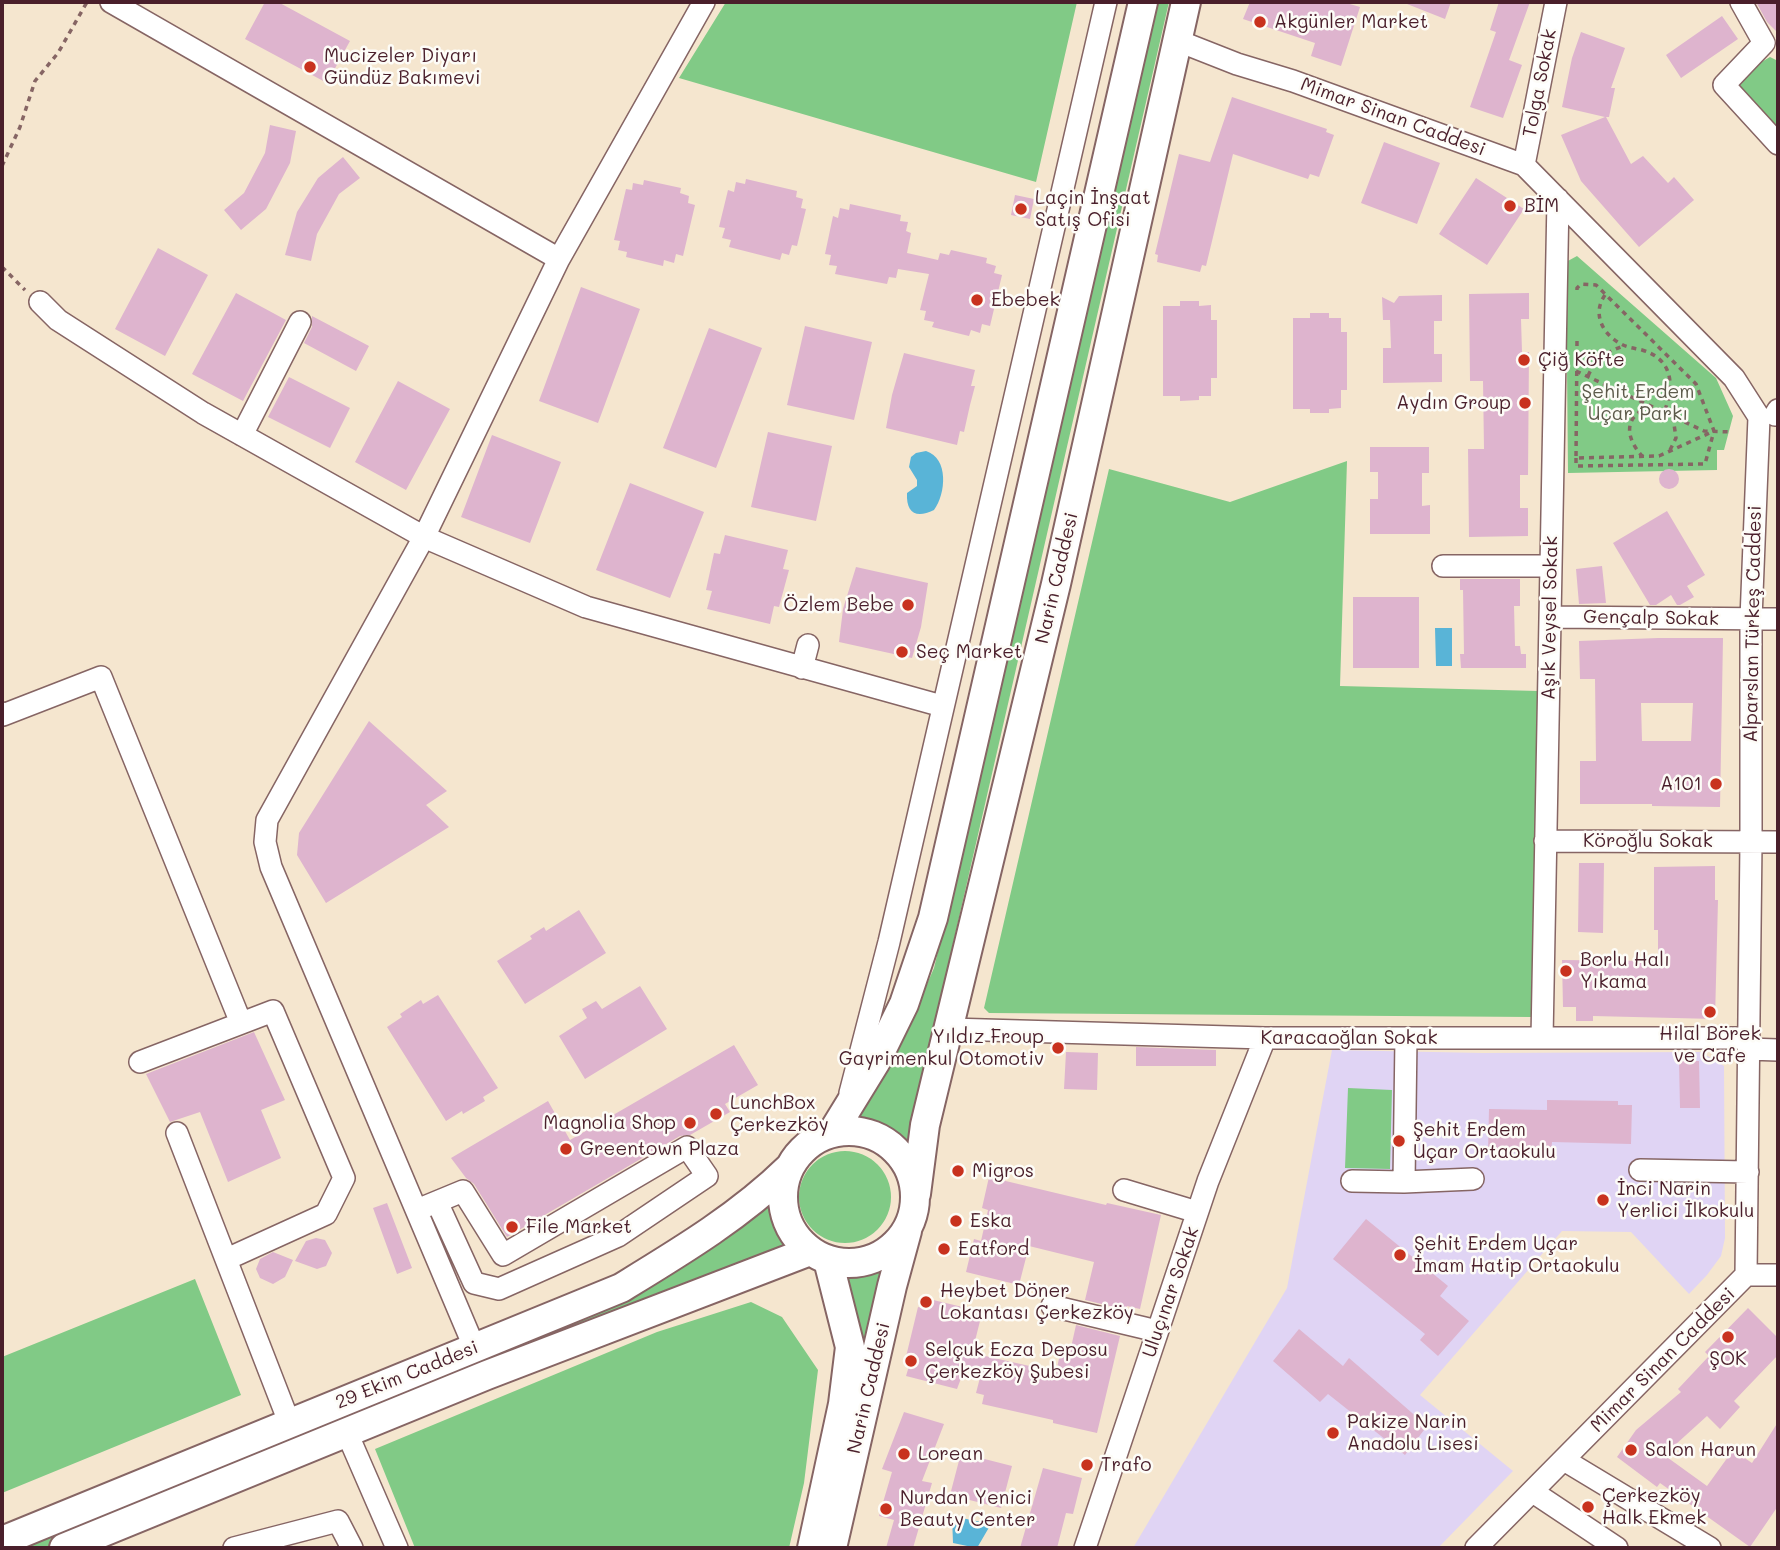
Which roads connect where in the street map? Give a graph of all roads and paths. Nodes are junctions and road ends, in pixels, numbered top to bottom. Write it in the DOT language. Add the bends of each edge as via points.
graph roads {
  1 [pos="88,2"];
  2 [pos="111,2"];
  3 [pos="704,2"];
  4 [pos="1107,2"];
  5 [pos="1143,2"];
  6 [pos="1186,2"];
  7 [pos="1556,2"];
  8 [pos="1741,2"];
  9 [pos="1176,40"];
  10 [pos="1771,46"];
  11 [pos="1778,144"];
  12 [pos="1524,165"];
  13 [pos="2,166"];
  14 [pos="1558,199"];
  15 [pos="1588,230"];
  16 [pos="559,259"];
  17 [pos="2,267"];
  18 [pos="1605,294"];
  19 [pos="40,302"];
  20 [pos="1577,302"];
  21 [pos="300,322"];
  22 [pos="1577,329"];
  23 [pos="1623,346"];
  24 [pos="1554,360"];
  25 [pos="1577,371"];
  26 [pos="1588,376"];
  27 [pos="1653,407"];
  28 [pos="1664,412"];
  29 [pos="1772,414"];
  30 [pos="1672,416"];
  31 [pos="1714,431"];
  32 [pos="1732,432"];
  33 [pos="242,435"];
  34 [pos="1670,452"];
  35 [pos="1643,457"];
  36 [pos="1576,458"];
  37 [pos="424,537"];
  38 [pos="1443,566"];
  39 [pos="1550,566"];
  40 [pos="1551,617"];
  41 [pos="1751,619"];
  42 [pos="1778,619"];
  43 [pos="808,645"];
  44 [pos="802,668"];
  45 [pos="942,706"];
  46 [pos="2,713"];
  47 [pos="1545,841"];
  48 [pos="1751,842"];
  49 [pos="1778,842"];
  50 [pos="241,1024"];
  51 [pos="950,1029"];
  52 [pos="1265,1038"];
  53 [pos="1406,1038"];
  54 [pos="1542,1038"];
  55 [pos="1748,1044"];
  56 [pos="1778,1050"];
  57 [pos="140,1062"];
  58 [pos="1749,1085"];
  59 [pos="847,1108"];
  60 [pos="177,1133"];
  61 [pos="832,1133"];
  62 [pos="789,1168"];
  63 [pos="1640,1170"];
  64 [pos="1748,1171"];
  65 [pos="1473,1180"];
  66 [pos="1352,1181"];
  67 [pos="1404,1182"];
  68 [pos="916,1194"];
  69 [pos="1124,1194"];
  70 [pos="427,1206"];
  71 [pos="1196,1217"];
  72 [pos="908,1228"];
  73 [pos="819,1256"];
  74 [pos="227,1259"];
  75 [pos="1746,1275"];
  76 [pos="1778,1275"];
  77 [pos="1052,1306"];
  78 [pos="1157,1331"];
  79 [pos="475,1349"];
  80 [pos="289,1422"];
  81 [pos="347,1433"];
  82 [pos="1564,1460"];
  83 [pos="1533,1492"];
  84 [pos="2,1541"];
  85 [pos="101,1541"];
  86 [pos="64,1548"];
  87 [pos="234,1548"];
  88 [pos="352,1548"];
  89 [pos="397,1548"];
  90 [pos="812,1548"];
  91 [pos="832,1548"];
  92 [pos="1085,1548"];
  93 [pos="1476,1548"];
  94 [pos="1617,1548"];
  95 [pos="1710,1548"];
  1 -- 13 [label="path" via="58,53 35,81"];
  2 -- 16 [label="street"];
  3 -- 16 [label="street"];
  4 -- 45 [label="street"];
  5 -- 59 [label="main road" via="933,918 904,1004"];
  6 -- 9 [label="main road, Narin Caddesi"];
  7 -- 12 [label="street, Tolga Sokak"];
  8 -- 10 [label="street"];
  9 -- 12 [label="street, Mimar Sinan Caddesi"];
  9 -- 51 [label="main road, Narin Caddesi" via="1056,584"];
  10 -- 11 [label="street" via="1724,85"];
  12 -- 14 [label="street, Mimar Sinan Caddesi"];
  14 -- 15 [label="street, Mimar Sinan Caddesi"];
  14 -- 24 [label="street, Aşık Veysel Sokak"];
  15 -- 29 [label="street, Alparslan Türkeş Caddesi"];
  16 -- 37 [label="street"];
  17 -- 19 [label="path"];
  18 -- 20 [label="path" via="1596,285 1581,284"];
  18 -- 23 [label="path" via="1599,319"];
  18 -- 31 [label="path" via="1696,384"];
  19 -- 33 [label="street" via="58,320"];
  21 -- 33 [label="street"];
  22 -- 25 [label="path"];
  23 -- 26 [label="path" via="1597,359"];
  23 -- 28 [label="path" via="1661,360 1671,387"];
  24 -- 25 [label="path"];
  24 -- 39 [label="street, Aşık Veysel Sokak"];
  25 -- 26 [label="path"];
  25 -- 36 [label="path"];
  26 -- 27 [label="path"];
  27 -- 28 [label="path"];
  27 -- 35 [label="path" via="1630,423 1631,439"];
  28 -- 30 [label="path"];
  29 -- 41 [label="street, Alparslan Türkeş Caddesi"];
  30 -- 31 [label="path"];
  30 -- 34 [label="path" via="1676,438"];
  31 -- 32 [label="path"];
  31 -- 34 [label="path"];
  31 -- 36 [label="path" via="1705,464 1576,466"];
  33 -- 37 [label="street"];
  34 -- 35 [label="path"];
  35 -- 36 [label="path"];
  37 -- 44 [label="street" via="586,607"];
  37 -- 70 [label="street" via="267,820 265,842 271,867"];
  38 -- 39 [label="street"];
  39 -- 40 [label="street, Aşık Veysel Sokak"];
  40 -- 41 [label="street, Gençalp Sokak"];
  40 -- 47 [label="street, Aşık Veysel Sokak"];
  41 -- 42 [label="street, Gençalp Sokak"];
  41 -- 48 [label="street, Alparslan Türkeş Caddesi"];
  43 -- 44 [label="street"];
  44 -- 45 [label="street"];
  45 -- 59 [label="street"];
  46 -- 50 [label="street" via="101,677"];
  47 -- 48 [label="street, Köroğlu Sokak"];
  47 -- 54 [label="street, Aşık Veysel Sokak"];
  48 -- 49 [label="street, Köroğlu Sokak"];
  48 -- 55 [label="street, Alparslan Türkeş Caddesi"];
  50 -- 57 [label="street"];
  50 -- 74 [label="street" via="273,1011 344,1178 326,1214"];
  51 -- 52 [label="street, Karacaoğlan Sokak"];
  51 -- 68 [label="main road, Narin Caddesi" via="925,1125"];
  52 -- 53 [label="street, Karacaoğlan Sokak"];
  52 -- 71 [label="street, Uluçınar Sokak"];
  53 -- 54 [label="street, Karacaoğlan Sokak"];
  53 -- 67 [label="street"];
  54 -- 55 [label="street, Karacaoğlan Sokak"];
  55 -- 56 [label="street, Karacaoğlan Sokak"];
  55 -- 58 [label="street, Alparslan Türkeş Caddesi"];
  58 -- 64 [label="street, Mimar Sinan Caddesi"];
  59 -- 61 [label="main road"];
  60 -- 74 [label="street"];
  61 -- 62 [label="main road" via="800,1152"];
  61 -- 68 [label="main road" via="871,1134 888,1143 912,1175"];
  62 -- 73 [label="main road" via="783,1185 787,1222 797,1238"];
  62 -- 79 [label="main road, 29 Ekim Caddesi" via="720,1224 621,1287"];
  63 -- 64 [label="street"];
  64 -- 75 [label="street, Mimar Sinan Caddesi"];
  65 -- 67 [label="street"];
  66 -- 67 [label="street"];
  68 -- 72 [label="main road"];
  69 -- 71 [label="street"];
  70 -- 70 [label="street" via="463,1191 503,1255 687,1147 707,1176 618,1236 499,1289 474,1283"];
  70 -- 79 [label="street"];
  71 -- 78 [label="street, Uluçınar Sokak"];
  72 -- 73 [label="main road" via="882,1255 855,1263"];
  72 -- 91 [label="main road, Narin Caddesi"];
  73 -- 81 [label="main road, 29 Ekim Caddesi" via="500,1370"];
  73 -- 90 [label="main road, Narin Caddesi" via="850,1347 843,1404"];
  74 -- 80 [label="street"];
  75 -- 76 [label="street"];
  75 -- 82 [label="street, Mimar Sinan Caddesi"];
  77 -- 78 [label="street"];
  78 -- 92 [label="street, Uluçınar Sokak"];
  79 -- 80 [label="main road, 29 Ekim Caddesi"];
  80 -- 84 [label="main road, 29 Ekim Caddesi"];
  81 -- 85 [label="main road, 29 Ekim Caddesi"];
  81 -- 89 [label="street"];
  82 -- 83 [label="street, Mimar Sinan Caddesi"];
  82 -- 95 [label="street"];
  83 -- 93 [label="street, Mimar Sinan Caddesi"];
  83 -- 94 [label="street"];
  85 -- 86 [label="main road, 29 Ekim Caddesi"];
  87 -- 88 [label="street" via="338,1521"];
}
